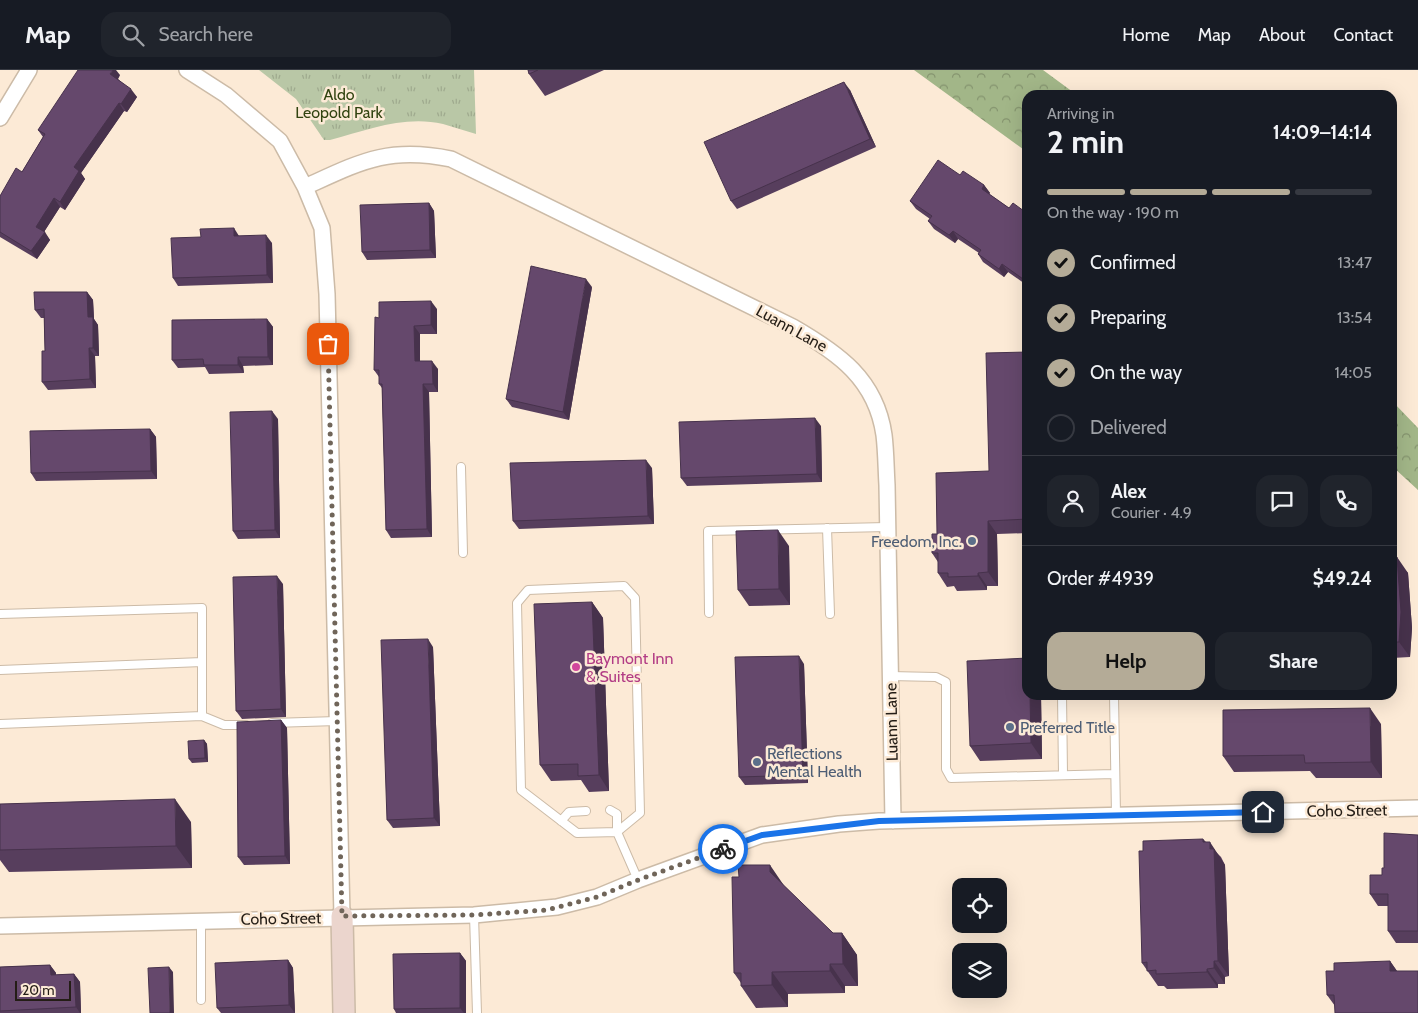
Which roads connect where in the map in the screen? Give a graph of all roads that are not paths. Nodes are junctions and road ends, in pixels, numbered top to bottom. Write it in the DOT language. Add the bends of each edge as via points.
graph roads {
  1 [pos="29,70"];
  2 [pos="187,70"];
  3 [pos="0,118"];
  4 [pos="305,187"];
  5 [pos="461,466"];
  6 [pos="887,527"];
  7 [pos="827,528"];
  8 [pos="463,553"];
  9 [pos="710,613"];
  10 [pos="0,614"];
  11 [pos="830,614"];
  12 [pos="202,662"];
  13 [pos="0,670"];
  14 [pos="890,676"];
  15 [pos="1062,700"];
  16 [pos="1114,700"];
  17 [pos="202,716"];
  18 [pos="337,721"];
  19 [pos="0,724"];
  20 [pos="252,724"];
  21 [pos="262,724"];
  22 [pos="1063,774"];
  23 [pos="1114,774"];
  24 [pos="1418,808"];
  25 [pos="610,810"];
  26 [pos="586,811"];
  27 [pos="1116,816"];
  28 [pos="561,821"];
  29 [pos="893,821"];
  30 [pos="617,832"];
  31 [pos="638,880"];
  32 [pos="474,915"];
  33 [pos="342,916"];
  34 [pos="201,919"];
  35 [pos="0,926"];
  36 [pos="201,1000"];
  37 [pos="344,1013"];
  38 [pos="477,1013"];
  1 -- 3 [label="street"];
  2 -- 4 [label="street" via="226,95 280,141"];
  4 -- 6 [label="street, Luann Lane" via="367,160 400,153 451,158 831,349 862,381 875,405 884,434"];
  4 -- 18 [label="street" via="322,228 326,270"];
  5 -- 8 [label="lane"];
  6 -- 7 [label="lane"];
  6 -- 14 [label="street, Luann Lane"];
  7 -- 9 [label="lane" via="708,531"];
  7 -- 11 [label="lane"];
  10 -- 12 [label="lane" via="202,608"];
  12 -- 13 [label="lane"];
  12 -- 17 [label="lane"];
  14 -- 22 [label="lane" via="936,676 946,682 946,769 951,778"];
  14 -- 29 [label="street, Luann Lane"];
  15 -- 22 [label="lane"];
  16 -- 23 [label="lane"];
  17 -- 19 [label="lane"];
  17 -- 20 [label="lane" via="224,726"];
  18 -- 21 [label="lane"];
  18 -- 33 [label="street"];
  22 -- 23 [label="lane"];
  23 -- 27 [label="lane"];
  24 -- 27 [label="street, Coho Street"];
  25 -- 30 [label="lane" via="617,814"];
  26 -- 28 [label="lane" via="569,812"];
  27 -- 29 [label="street, Coho Street"];
  28 -- 30 [label="lane" via="578,833"];
  28 -- 30 [label="lane" via="520,790 517,604 528,590 624,586 635,598 640,812"];
  29 -- 31 [label="street, Coho Street" via="839,824 762,835"];
  30 -- 31 [label="lane"];
  31 -- 32 [label="street, Coho Street" via="597,897 547,910"];
  32 -- 33 [label="street, Coho Street"];
  32 -- 38 [label="lane"];
  33 -- 34 [label="street, Coho Street"];
  33 -- 37 [label="street"];
  34 -- 35 [label="street, Coho Street"];
  34 -- 36 [label="lane"];
}
